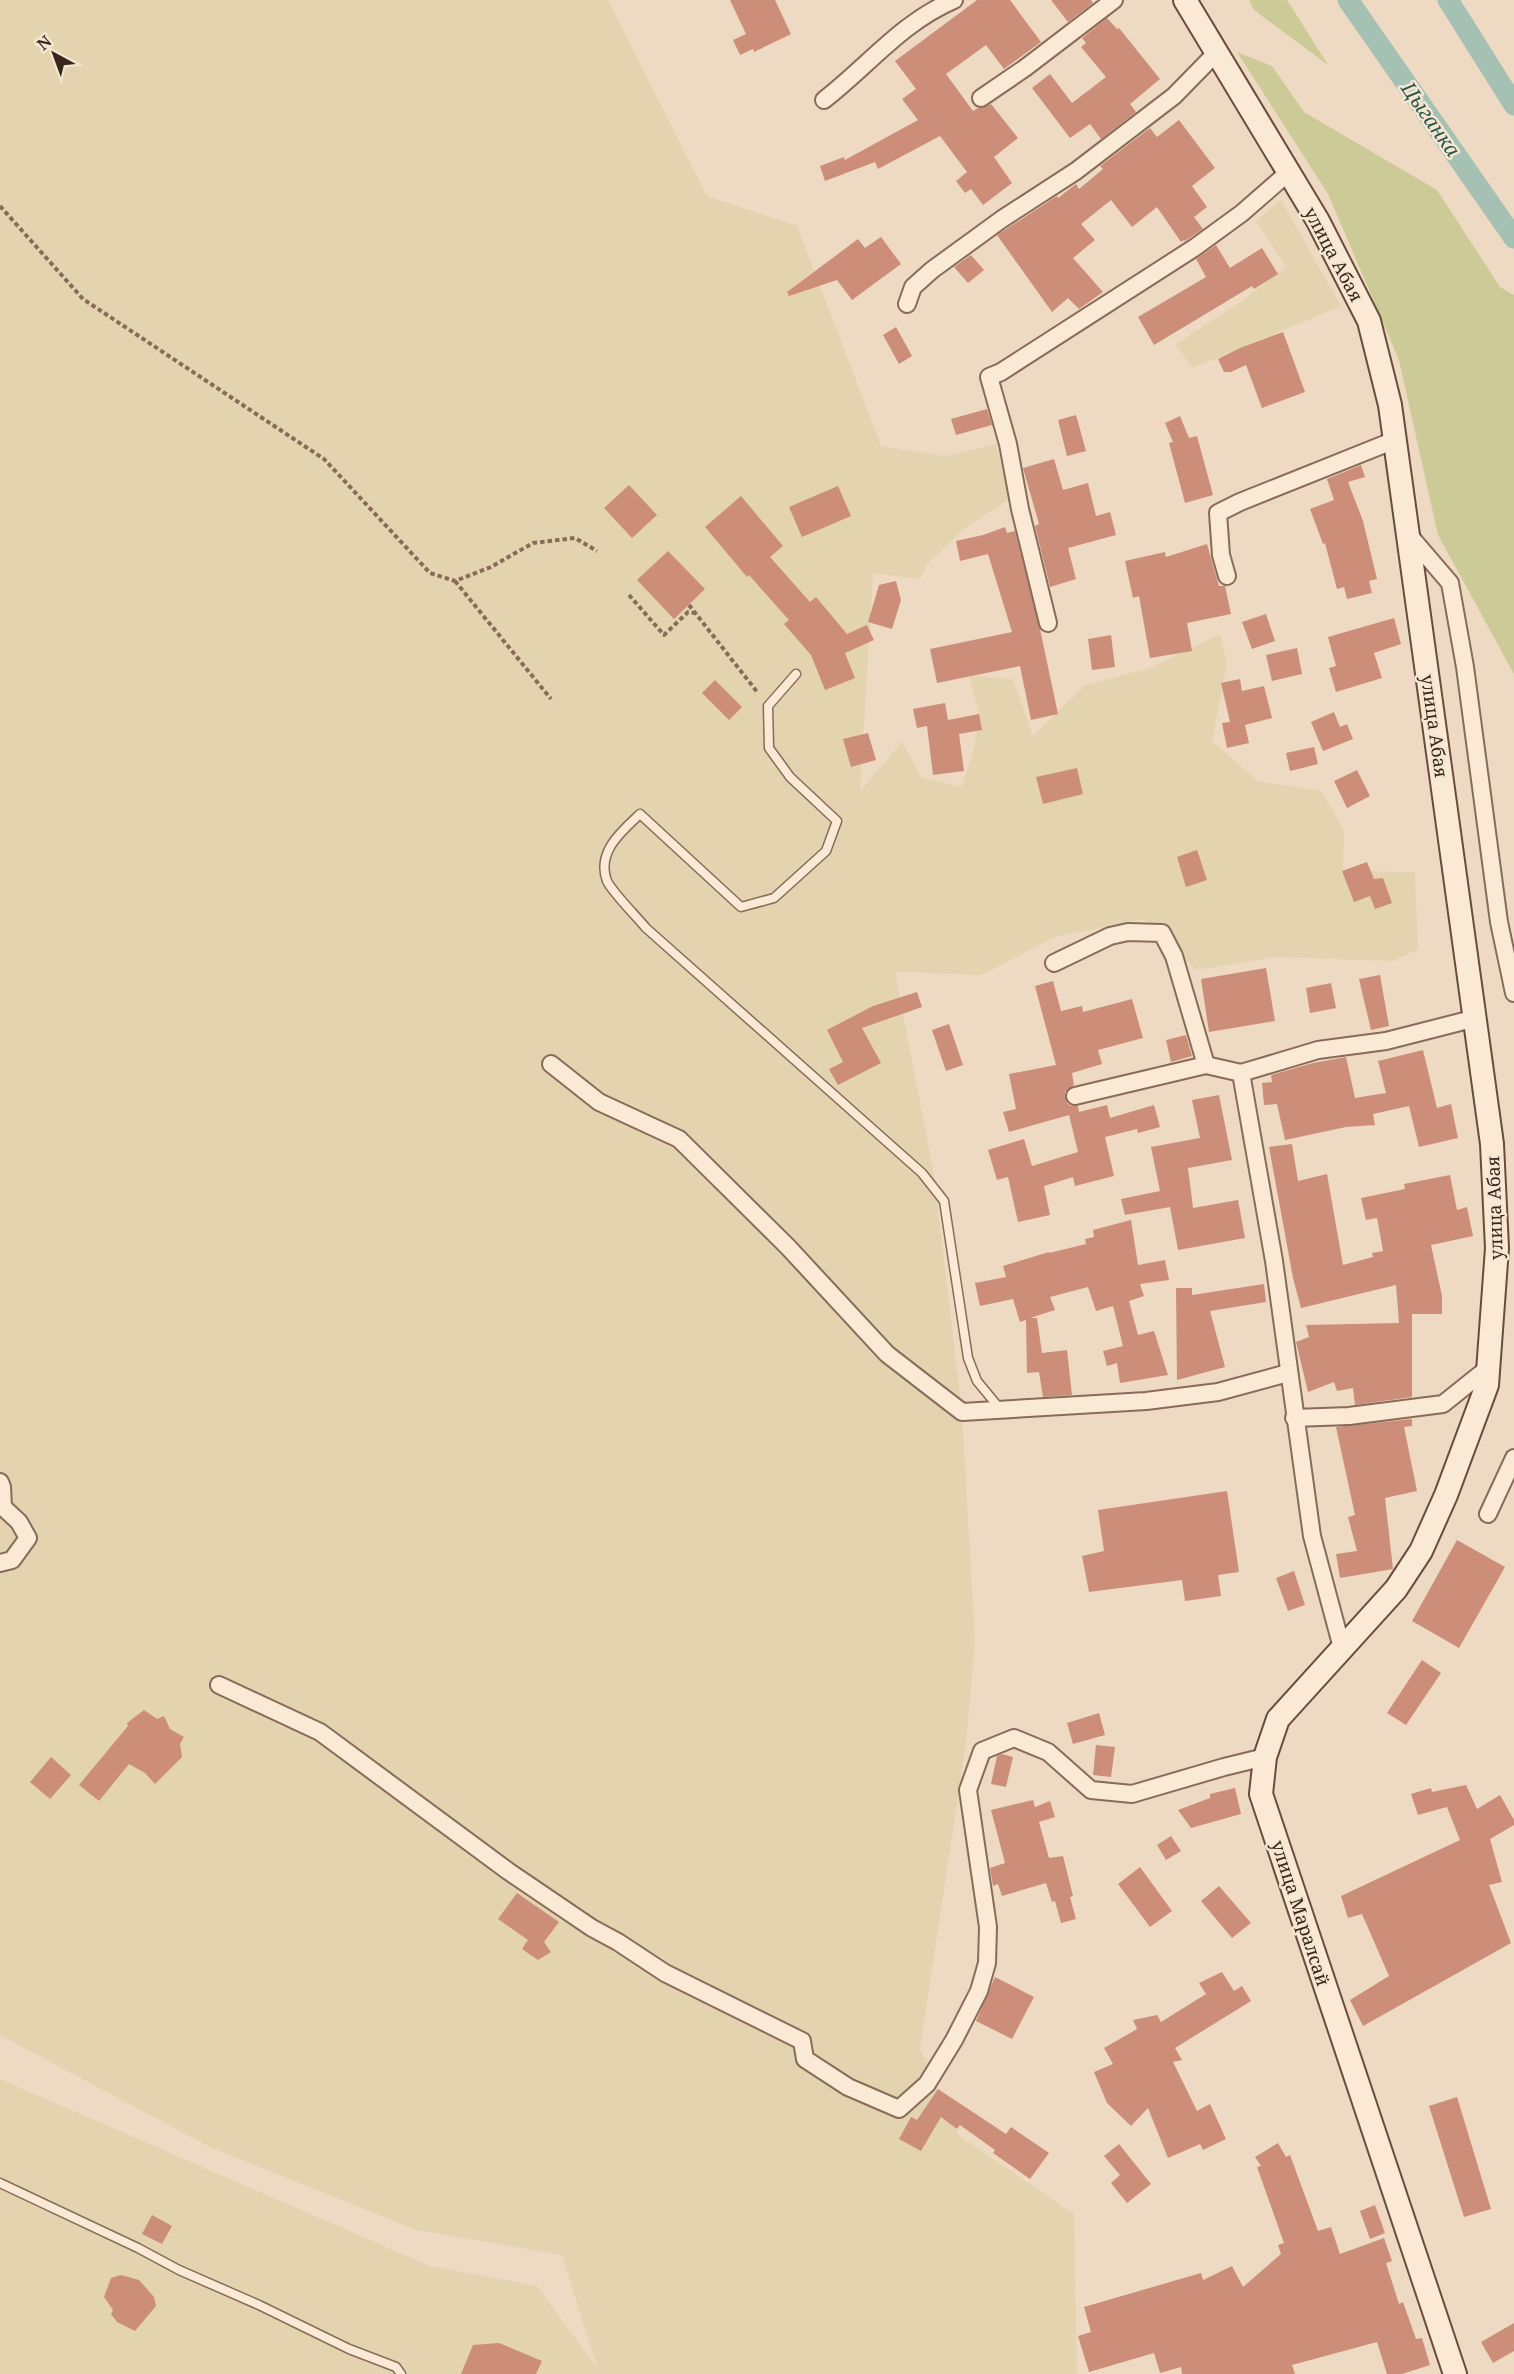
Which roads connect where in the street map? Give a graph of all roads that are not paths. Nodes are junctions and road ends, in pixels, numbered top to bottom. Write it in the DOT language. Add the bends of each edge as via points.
graph roads {
  1 [pos="954,0"];
  2 [pos="1114,0"];
  3 [pos="1185,0"];
  4 [pos="1218,51"];
  5 [pos="981,98"];
  6 [pos="824,100"];
  7 [pos="1289,172"];
  8 [pos="908,304"];
  9 [pos="1395,440"];
  10 [pos="1408,534"];
  11 [pos="1227,576"];
  12 [pos="1048,622"];
  13 [pos="796,674"];
  14 [pos="1054,963"];
  15 [pos="1514,993"];
  16 [pos="1476,1018"];
  17 [pos="551,1064"];
  18 [pos="1206,1065"];
  19 [pos="1241,1073"];
  20 [pos="1075,1096"];
  21 [pos="1488,1368"];
  22 [pos="1288,1373"];
  23 [pos="1001,1411"];
  24 [pos="1294,1418"];
  25 [pos="1514,1458"];
  26 [pos="0,1482"];
  27 [pos="1446,1495"];
  28 [pos="1488,1514"];
  29 [pos="0,1563"];
  30 [pos="1342,1648"];
  31 [pos="219,1685"];
  32 [pos="1265,1757"];
  33 [pos="0,2183"];
  34 [pos="401,2374"];
  35 [pos="1455,2374"];
  1 -- 6 [label="street" via="932,9"];
  2 -- 5 [label="street"];
  3 -- 4 [label="street, улица Абая"];
  4 -- 7 [label="street, улица Абая"];
  4 -- 8 [label="street" via="1174,96 1076,171 932,270 913,287"];
  7 -- 9 [label="street, улица Абая" via="1369,321"];
  7 -- 12 [label="street" via="1194,248 989,377"];
  9 -- 10 [label="street, улица Абая"];
  9 -- 11 [label="street" via="1218,513"];
  10 -- 15 [label="street" via="1450,583 1499,922"];
  10 -- 16 [label="street, улица Абая"];
  13 -- 23 [label="lane" via="768,705 769,748 790,777 837,821 826,851 774,898 741,907 640,814 618,834 605,858 608,881 646,928 922,1173 944,1201 968,1358 977,1381"];
  14 -- 18 [label="street" via="1110,936 1161,933 1174,956"];
  16 -- 19 [label="street" via="1386,1041 1318,1050"];
  16 -- 21 [label="street, улица Абая" via="1492,1144 1497,1248"];
  17 -- 23 [label="street" via="599,1102 679,1139 788,1247 887,1354 962,1412"];
  18 -- 19 [label="street"];
  18 -- 20 [label="street"];
  19 -- 22 [label="street" via="1274,1261"];
  21 -- 24 [label="street" via="1443,1404 1349,1416"];
  21 -- 27 [label="street, улица Абая" via="1486,1384"];
  22 -- 23 [label="street" via="1218,1392"];
  22 -- 24 [label="street"];
  24 -- 30 [label="street" via="1312,1536"];
  25 -- 28 [label="street"];
  26 -- 29 [label="street" via="3,1507 19,1522 28,1538 12,1560"];
  27 -- 30 [label="street, улица Маралсай" via="1421,1551 1396,1589"];
  30 -- 32 [label="street, улица Маралсай" via="1278,1719"];
  31 -- 32 [label="street" via="320,1732 592,1928 665,1973 802,2042 805,2059 848,2087 899,2109 927,2084 979,1991 987,1963 988,1927 968,1790 982,1751 1014,1738 1048,1752 1091,1790 1132,1794"];
  32 -- 35 [label="street, улица Маралсай" via="1261,1794"];
  33 -- 34 [label="lane" via="349,2349 396,2367"];
}
